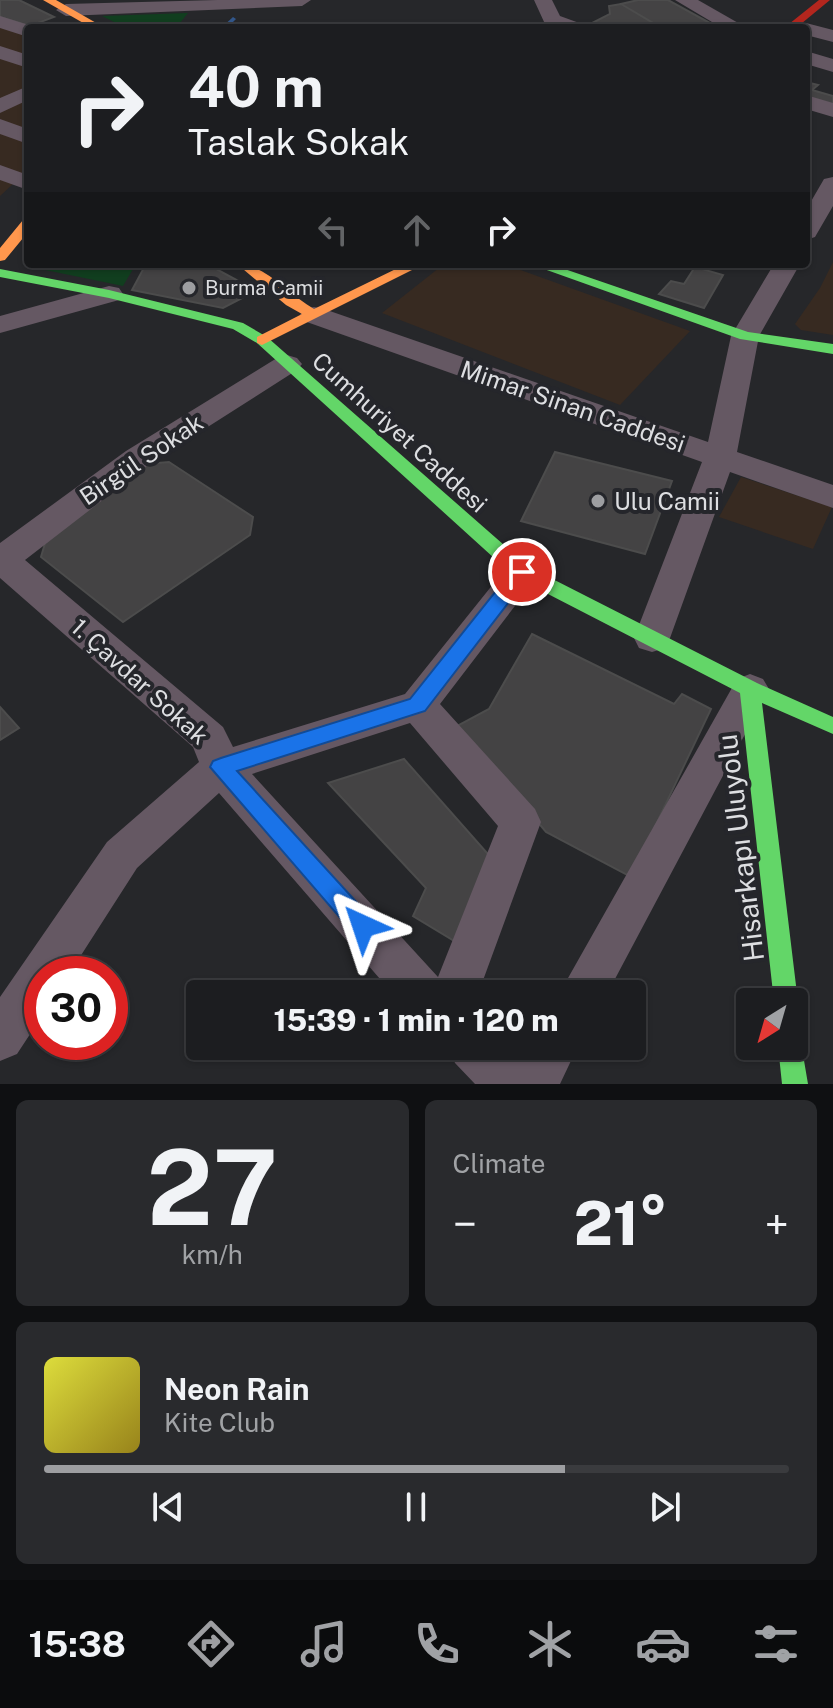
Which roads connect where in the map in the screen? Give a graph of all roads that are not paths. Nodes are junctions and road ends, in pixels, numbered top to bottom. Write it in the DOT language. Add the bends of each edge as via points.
graph roads {
  1 [pos="48,0"];
  2 [pos="302,0"];
  3 [pos="543,0"];
  4 [pos="684,0"];
  5 [pos="275,1"];
  6 [pos="215,3"];
  7 [pos="116,4"];
  8 [pos="825,6"];
  9 [pos="66,10"];
  10 [pos="261,19"];
  11 [pos="0,22"];
  12 [pos="92,24"];
  13 [pos="197,24"];
  14 [pos="564,24"];
  15 [pos="729,24"];
  16 [pos="802,24"];
  17 [pos="24,30"];
  18 [pos="810,30"];
  19 [pos="833,36"];
  20 [pos="0,52"];
  21 [pos="810,58"];
  22 [pos="24,61"];
  23 [pos="833,66"];
  24 [pos="810,103"];
  25 [pos="833,110"];
  26 [pos="0,126"];
  27 [pos="24,135"];
  28 [pos="0,172"];
  29 [pos="24,181"];
  30 [pos="833,184"];
  31 [pos="810,225"];
  32 [pos="24,228"];
  33 [pos="810,233"];
  34 [pos="833,238"];
  35 [pos="0,257"];
  36 [pos="250,268"];
  37 [pos="374,268"];
  38 [pos="405,268"];
  39 [pos="549,268"];
  40 [pos="785,268"];
  41 [pos="0,273"];
  42 [pos="109,294"];
  43 [pos="299,303"];
  44 [pos="0,325"];
  45 [pos="238,326"];
  46 [pos="745,336"];
  47 [pos="262,340"];
  48 [pos="833,349"];
  49 [pos="287,364"];
  50 [pos="720,457"];
  51 [pos="833,497"];
  52 [pos="1,561"];
  53 [pos="522,572"];
  54 [pos="652,638"];
  55 [pos="750,689"];
  56 [pos="418,705"];
  57 [pos="833,726"];
  58 [pos="221,767"];
  59 [pos="54,956"];
  60 [pos="411,980"];
  61 [pos="460,980"];
  62 [pos="590,980"];
  63 [pos="784,988"];
  64 [pos="24,1001"];
  65 [pos="0,1038"];
  66 [pos="485,1060"];
  67 [pos="546,1060"];
  68 [pos="792,1060"];
  69 [pos="508,1084"];
  70 [pos="533,1084"];
  71 [pos="795,1084"];
  1 -- 9 [label="main road"];
  2 -- 5 [label="street"];
  3 -- 14 [label="street" via="552,20"];
  4 -- 15 [label="street"];
  5 -- 6 [label="street"];
  5 -- 10 [label="street"];
  6 -- 7 [label="street"];
  6 -- 13 [label="street"];
  7 -- 9 [label="street"];
  8 -- 16 [label="main road"];
  9 -- 12 [label="main road"];
  11 -- 17 [label="street"];
  18 -- 19 [label="street"];
  20 -- 22 [label="street"];
  21 -- 23 [label="street"];
  24 -- 25 [label="street"];
  26 -- 27 [label="street"];
  28 -- 29 [label="street"];
  30 -- 31 [label="street"];
  32 -- 35 [label="main road"];
  33 -- 34 [label="street"];
  36 -- 43 [label="main road, Mimar Sinan Caddesi"];
  37 -- 43 [label="main road"];
  38 -- 43 [label="main road"];
  39 -- 46 [label="main road"];
  40 -- 46 [label="street"];
  41 -- 42 [label="main road, Cumhuriyet Caddesi"];
  42 -- 44 [label="street"];
  42 -- 45 [label="main road, Cumhuriyet Caddesi"];
  43 -- 45 [label="main road"];
  43 -- 47 [label="main road"];
  43 -- 50 [label="street, Mimar Sinan Caddesi"];
  45 -- 47 [label="main road, Cumhuriyet Caddesi"];
  46 -- 48 [label="main road"];
  46 -- 50 [label="street"];
  47 -- 49 [label="main road, Cumhuriyet Caddesi"];
  49 -- 52 [label="street, Birgül Sokak" via="137,458"];
  49 -- 53 [label="main road, Cumhuriyet Caddesi"];
  50 -- 51 [label="street, Mimar Sinan Caddesi"];
  50 -- 54 [label="street"];
  52 -- 58 [label="street, 1. Çavdar Sokak" via="209,738"];
  53 -- 54 [label="main road, Cumhuriyet Caddesi"];
  53 -- 56 [label="street"];
  54 -- 55 [label="main road, Cumhuriyet Caddesi"];
  55 -- 57 [label="main road, Cumhuriyet Caddesi"];
  55 -- 62 [label="street"];
  55 -- 63 [label="main road, Hisarkapı Uluyolu"];
  56 -- 58 [label="street"];
  56 -- 61 [label="street" via="520,822"];
  58 -- 59 [label="street" via="122,855"];
  58 -- 60 [label="street, 1. Çavdar Sokak"];
  64 -- 65 [label="street"];
  66 -- 69 [label="street"];
  67 -- 70 [label="street"];
  68 -- 71 [label="main road"];
}
